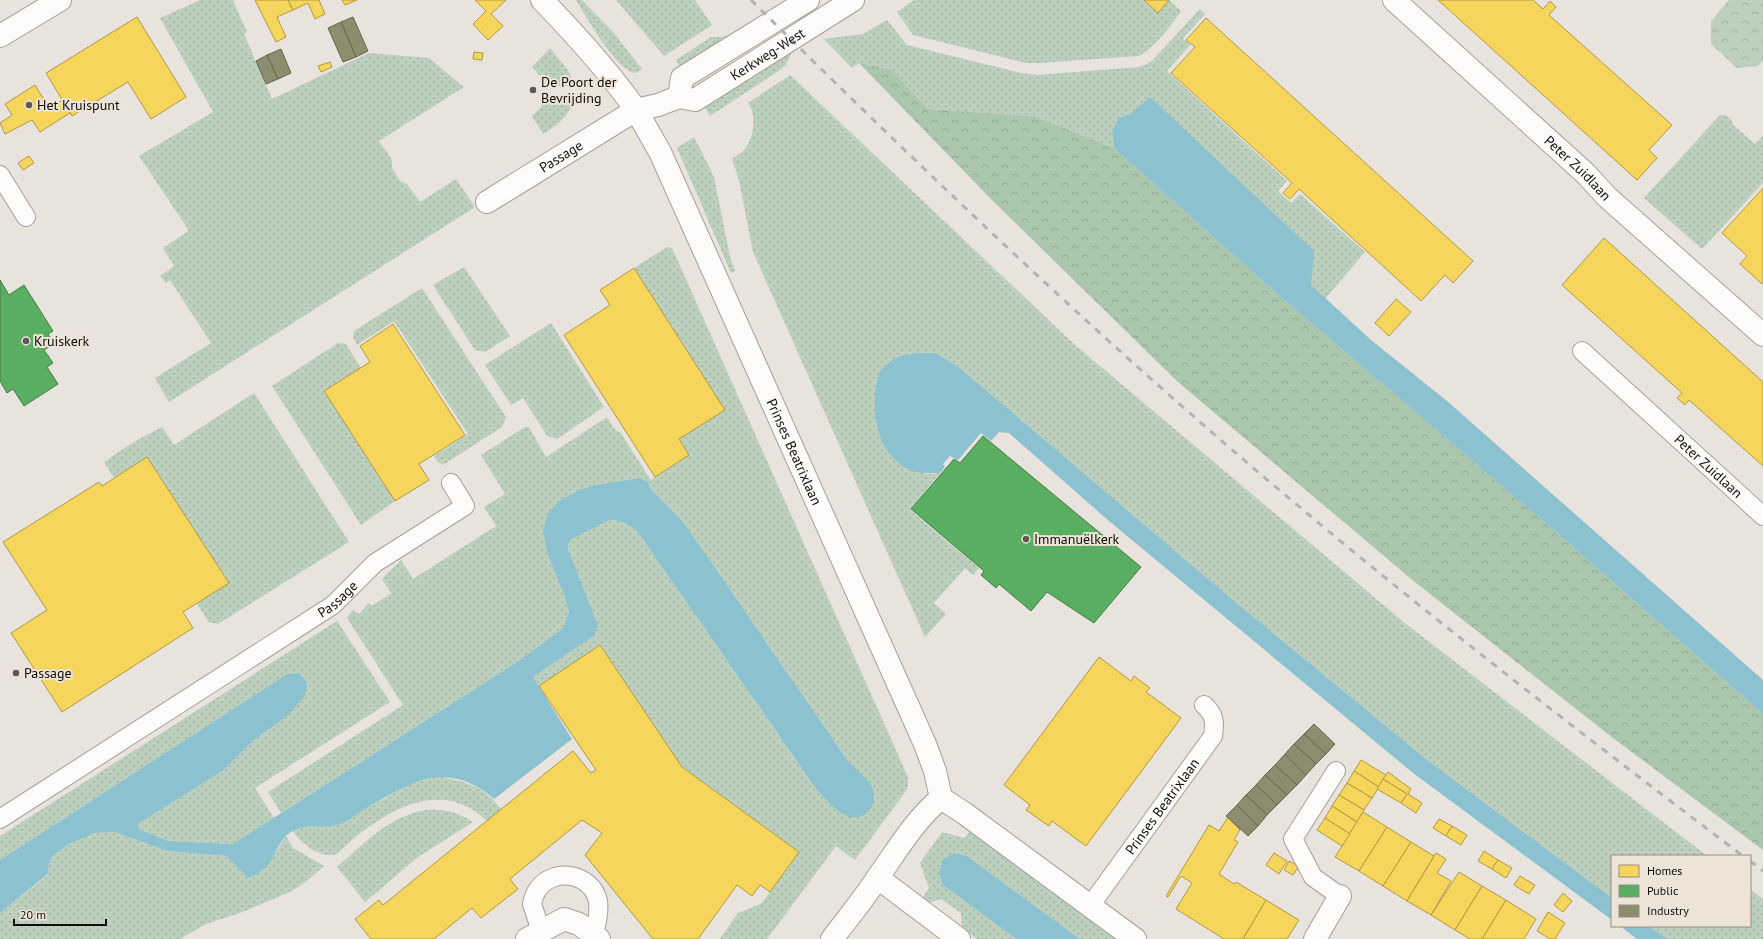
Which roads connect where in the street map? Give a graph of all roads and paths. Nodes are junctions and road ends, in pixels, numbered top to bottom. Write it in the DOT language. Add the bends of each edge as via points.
graph roads {
  1 [pos="60,0"];
  2 [pos="542,0"];
  3 [pos="808,0"];
  4 [pos="853,0"];
  5 [pos="1394,0"];
  6 [pos="0,36"];
  7 [pos="679,96"];
  8 [pos="636,110"];
  9 [pos="0,176"];
  10 [pos="487,202"];
  11 [pos="26,218"];
  12 [pos="1762,332"];
  13 [pos="1582,351"];
  14 [pos="451,484"];
  15 [pos="1763,516"];
  16 [pos="1204,705"];
  17 [pos="1336,771"];
  18 [pos="941,798"];
  19 [pos="0,819"];
  20 [pos="878,878"];
  21 [pos="1340,896"];
  22 [pos="1090,906"];
  23 [pos="534,935"];
  24 [pos="596,937"];
  25 [pos="832,939"];
  26 [pos="959,939"];
  27 [pos="1135,939"];
  28 [pos="1314,939"];
  1 -- 6 [label="street"];
  2 -- 8 [label="street, Prinses Beatrixlaan" via="625,94"];
  3 -- 7 [label="street, Kerkweg-West" via="682,78"];
  4 -- 7 [label="street, Kerkweg-West" via="695,100"];
  5 -- 12 [label="street, Peter Zuidlaan" via="1586,174 1606,197"];
  7 -- 8 [label="street, Kerkweg-West" via="658,105"];
  8 -- 10 [label="street, Passage"];
  8 -- 18 [label="street, Prinses Beatrixlaan" via="660,152 925,744"];
  9 -- 11 [label="lane"];
  13 -- 15 [label="lane, Peter Zuidlaan"];
  14 -- 19 [label="lane, Passage" via="465,506 375,563 333,605"];
  16 -- 22 [label="lane, Prinses Beatrixlaan" via="1212,712 1215,725 1213,736"];
  17 -- 21 [label="lane" via="1293,839 1312,878"];
  18 -- 20 [label="street" via="924,812"];
  18 -- 22 [label="street"];
  20 -- 25 [label="street"];
  20 -- 26 [label="street"];
  21 -- 28 [label="street"];
  22 -- 27 [label="street"];
  23 -- 24 [label="street" via="564,919 579,924"];
  23 -- 24 [label="lane" via="532,904 537,890 548,880 562,875 575,876 587,882 595,892 599,914"];
}
